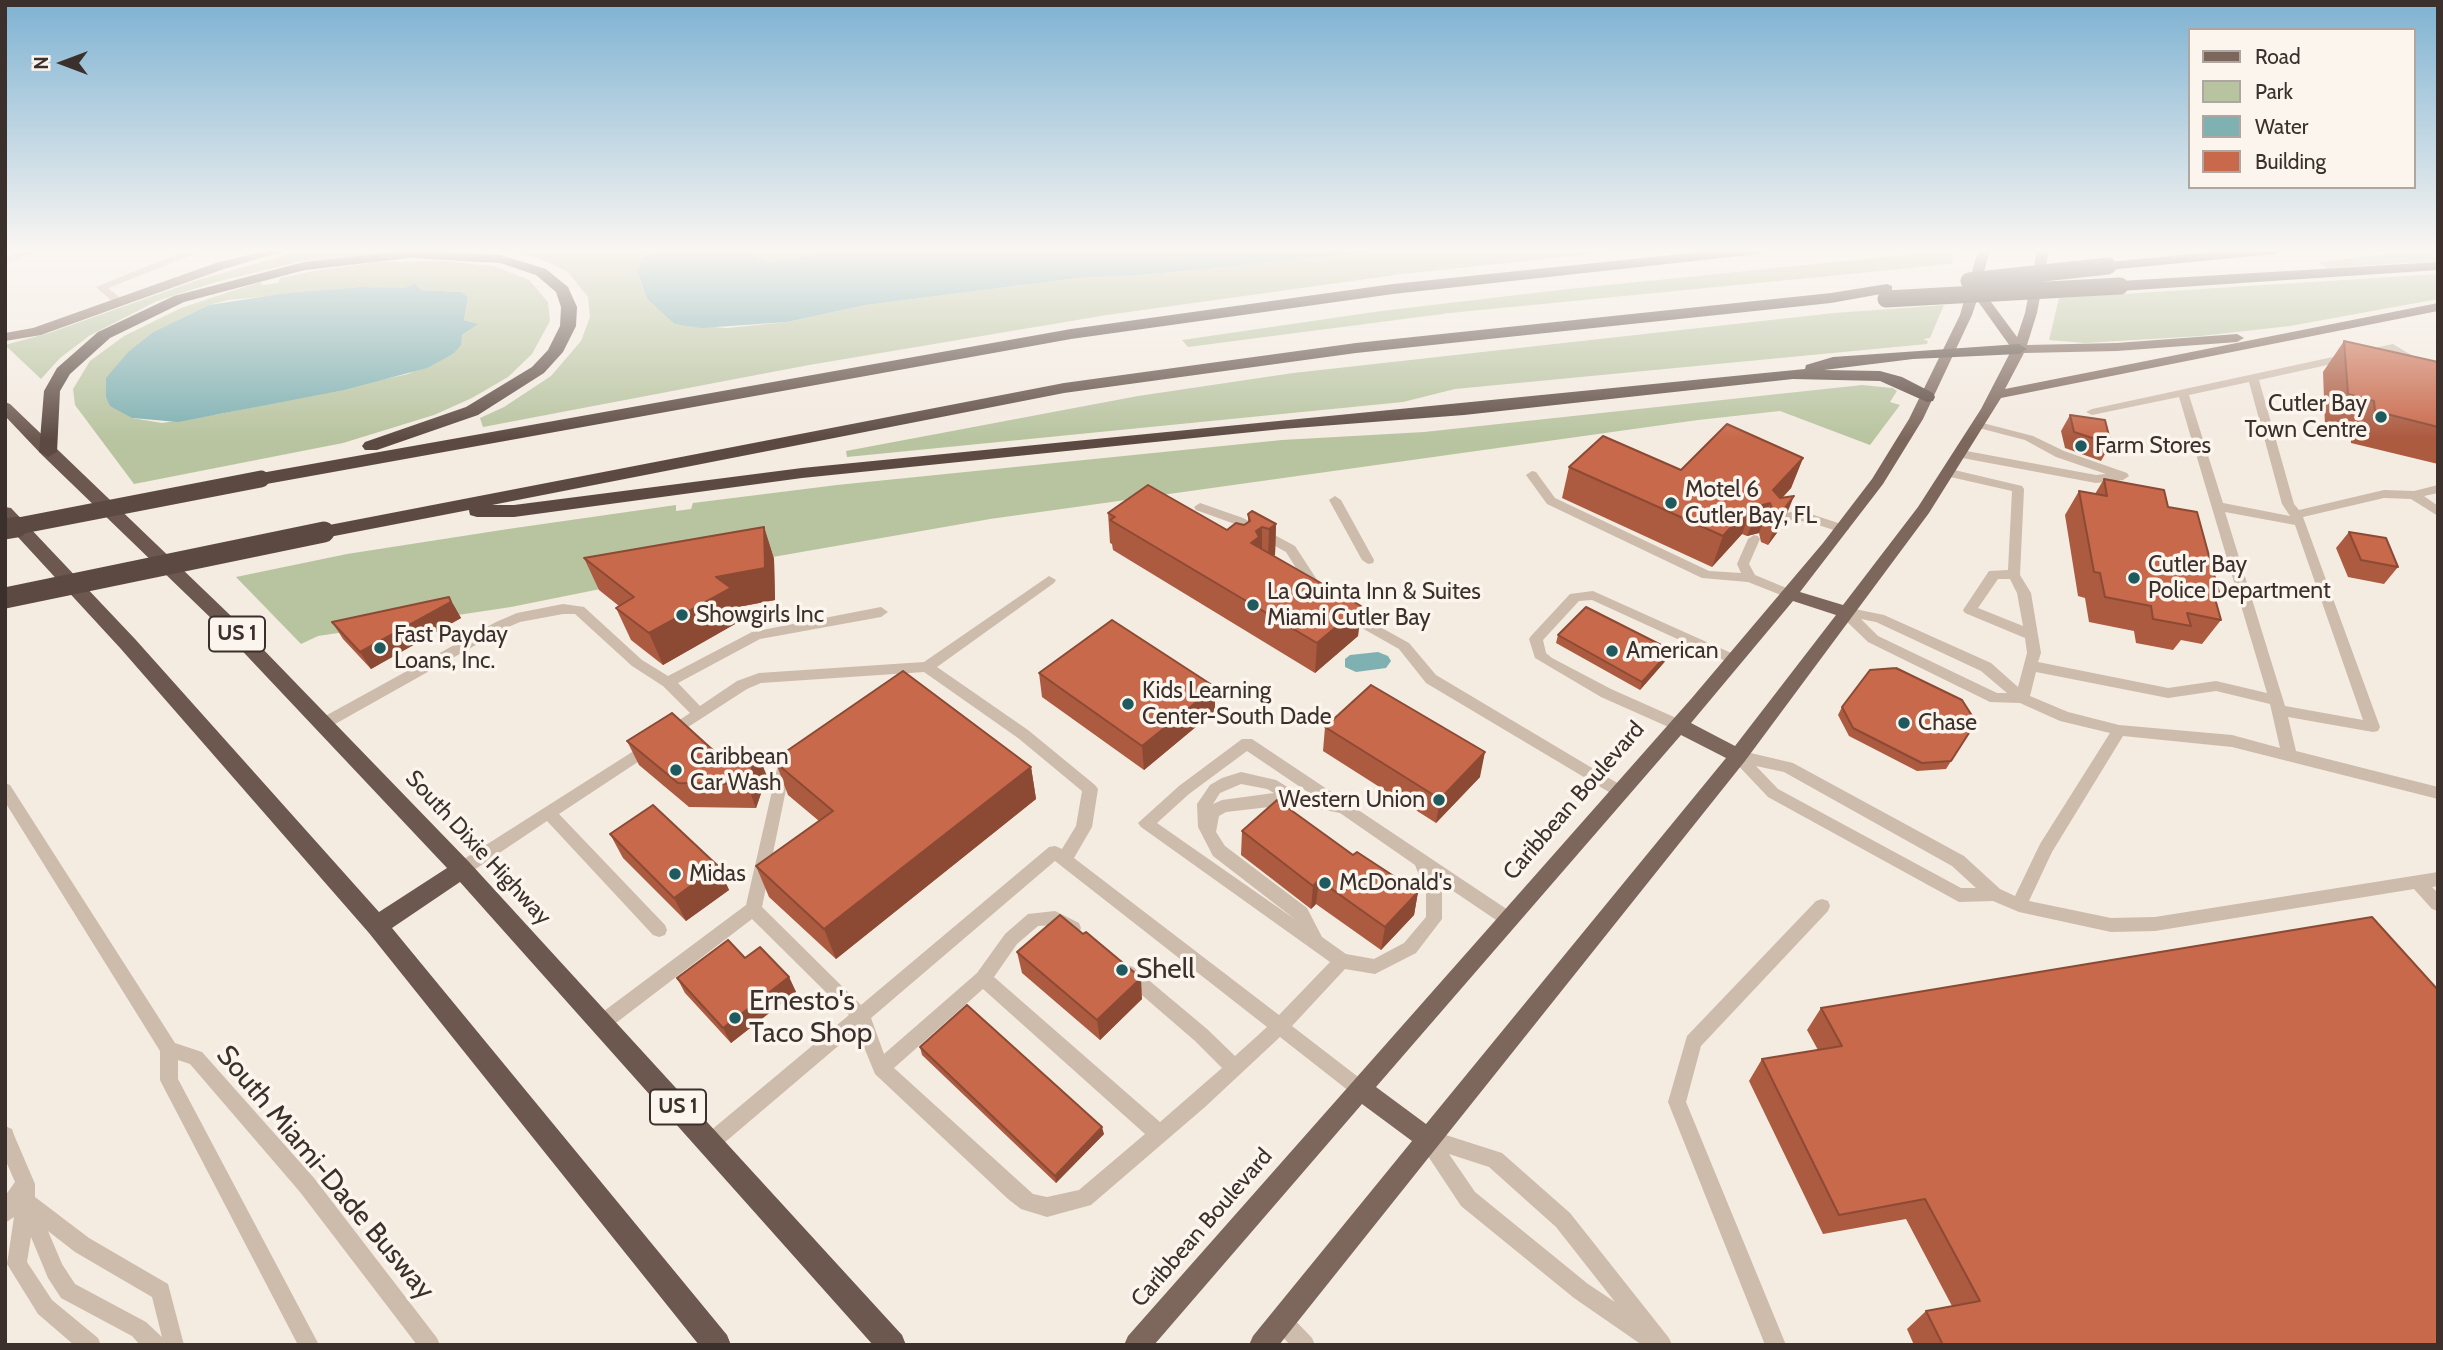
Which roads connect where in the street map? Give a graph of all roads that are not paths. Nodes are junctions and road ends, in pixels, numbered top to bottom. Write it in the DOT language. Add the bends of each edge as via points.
graph roads {
  1 [pos="86,313"];
  2 [pos="146,313"];
  3 [pos="568,313"];
  4 [pos="1221,313"];
  5 [pos="1688,313"];
  6 [pos="1965,313"];
  7 [pos="1992,313"];
  8 [pos="2031,313"];
  9 [pos="2407,313"];
  10 [pos="5,337"];
  11 [pos="2283,337"];
  12 [pos="2018,349"];
  13 [pos="1950,352"];
  14 [pos="1793,374"];
  15 [pos="2438,376"];
  16 [pos="2253,378"];
  17 [pos="2183,393"];
  18 [pos="1996,396"];
  19 [pos="1927,397"];
  20 [pos="5,407"];
  21 [pos="2092,412"];
  22 [pos="1979,425"];
  23 [pos="48,452"];
  24 [pos="1961,454"];
  25 [pos="1950,473"];
  26 [pos="1532,475"];
  27 [pos="261,479"];
  28 [pos="2438,489"];
  29 [pos="2414,495"];
  30 [pos="1335,500"];
  31 [pos="2216,506"];
  32 [pos="1200,507"];
  33 [pos="433,510"];
  34 [pos="5,512"];
  35 [pos="2438,512"];
  36 [pos="2298,518"];
  37 [pos="1770,522"];
  38 [pos="5,529"];
  39 [pos="1843,529"];
  40 [pos="1754,539"];
  41 [pos="1368,560"];
  42 [pos="1288,575"];
  43 [pos="2014,575"];
  44 [pos="1309,578"];
  45 [pos="1750,578"];
  46 [pos="1048,580"];
  47 [pos="1791,595"];
  48 [pos="5,598"];
  49 [pos="881,612"];
  50 [pos="1845,612"];
  51 [pos="2031,635"];
  52 [pos="1735,660"];
  53 [pos="2031,666"];
  54 [pos="927,667"];
  55 [pos="906,670"];
  56 [pos="668,682"];
  57 [pos="884,685"];
  58 [pos="2022,698"];
  59 [pos="2278,705"];
  60 [pos="699,714"];
  61 [pos="323,724"];
  62 [pos="1678,725"];
  63 [pos="2119,730"];
  64 [pos="798,744"];
  65 [pos="2289,754"];
  66 [pos="1738,756"];
  67 [pos="5,789"];
  68 [pos="1619,791"];
  69 [pos="2438,793"];
  70 [pos="1295,798"];
  71 [pos="1349,811"];
  72 [pos="549,813"];
  73 [pos="1208,832"];
  74 [pos="1064,860"];
  75 [pos="1423,864"];
  76 [pos="462,869"];
  77 [pos="2438,879"];
  78 [pos="2417,882"];
  79 [pos="1994,894"];
  80 [pos="2438,904"];
  81 [pos="2019,905"];
  82 [pos="1822,906"];
  83 [pos="753,909"];
  84 [pos="1508,919"];
  85 [pos="377,926"];
  86 [pos="659,930"];
  87 [pos="1086,938"];
  88 [pos="1317,944"];
  89 [pos="1342,961"];
  90 [pos="1118,964"];
  91 [pos="983,978"];
  92 [pos="861,1016"];
  93 [pos="602,1023"];
  94 [pos="1281,1025"];
  95 [pos="169,1049"];
  96 [pos="881,1068"];
  97 [pos="1235,1068"];
  98 [pos="1360,1089"];
  99 [pos="1159,1134"];
  100 [pos="5,1135"];
  101 [pos="1427,1138"];
  102 [pos="710,1143"];
  103 [pos="25,1193"];
  104 [pos="5,1213"];
  105 [pos="1281,1320"];
  106 [pos="91,1345"];
  107 [pos="155,1345"];
  108 [pos="174,1345"];
  109 [pos="309,1345"];
  110 [pos="430,1345"];
  111 [pos="717,1345"];
  112 [pos="892,1345"];
  113 [pos="1137,1345"];
  114 [pos="1262,1345"];
  115 [pos="1305,1345"];
  116 [pos="1661,1345"];
  117 [pos="1776,1345"];
  1 -- 10 [label="main road" via="36,332"];
  2 -- 23 [label="highway" via="104,335 75,358 51,391"];
  3 -- 27 [label="highway" via="568,326 555,352 532,375 500,396 424,430"];
  4 -- 27 [label="highway" via="1071,334"];
  5 -- 33 [label="highway" via="1156,374 893,419"];
  6 -- 13 [label="main road, Caribbean Boulevard"];
  7 -- 12 [label="main road"];
  8 -- 12 [label="main road"];
  9 -- 11 [label="main road"];
  11 -- 12 [label="main road"];
  11 -- 18 [label="main road"];
  12 -- 13 [label="highway"];
  12 -- 18 [label="main road"];
  13 -- 14 [label="highway" via="1833,362"];
  13 -- 19 [label="main road, Caribbean Boulevard"];
  14 -- 19 [label="highway" via="1880,376"];
  14 -- 33 [label="highway" via="802,473 514,511"];
  15 -- 16 [label="lane" via="2393,348"];
  16 -- 17 [label="lane"];
  16 -- 36 [label="lane" via="2288,504"];
  17 -- 21 [label="lane"];
  17 -- 31 [label="lane"];
  18 -- 22 [label="main road"];
  19 -- 39 [label="main road, Caribbean Boulevard" via="1885,470"];
  20 -- 23 [label="highway, South Dixie Highway / US 1"];
  22 -- 24 [label="main road"];
  22 -- 24 [label="lane" via="2029,438 2123,476 2096,479"];
  23 -- 61 [label="highway, South Dixie Highway / US 1" via="222,618"];
  24 -- 25 [label="main road"];
  25 -- 43 [label="lane" via="2018,489"];
  25 -- 50 [label="main road"];
  26 -- 45 [label="lane" via="1550,501 1707,575"];
  27 -- 38 [label="highway, bridge"];
  28 -- 29 [label="lane"];
  29 -- 35 [label="lane"];
  29 -- 36 [label="lane" via="2384,494"];
  30 -- 41 [label="lane"];
  31 -- 36 [label="lane"];
  31 -- 59 [label="lane"];
  32 -- 44 [label="lane" via="1291,549"];
  33 -- 48 [label="highway, bridge"];
  34 -- 85 [label="highway"];
  36 -- 59 [label="lane" via="2373,727"];
  37 -- 39 [label="lane" via="1791,516"];
  39 -- 47 [label="main road, Caribbean Boulevard"];
  40 -- 45 [label="lane" via="1743,564"];
  42 -- 44 [label="lane"];
  43 -- 51 [label="lane" via="2024,593"];
  43 -- 51 [label="lane" via="1994,575 1970,610"];
  44 -- 68 [label="lane" via="1328,604 1404,646 1431,680"];
  45 -- 47 [label="lane"];
  46 -- 54 [label="lane"];
  47 -- 50 [label="main road"];
  47 -- 52 [label="main road, Caribbean Boulevard"];
  49 -- 56 [label="lane" via="757,635"];
  50 -- 58 [label="lane" via="1879,618 1986,667"];
  50 -- 58 [label="lane" via="1873,639 1995,698"];
  50 -- 66 [label="main road"];
  51 -- 53 [label="lane"];
  52 -- 62 [label="main road, Caribbean Boulevard"];
  52 -- 62 [label="lane" via="1592,595 1575,597 1536,639 1540,655 1547,661 1605,694"];
  53 -- 58 [label="lane"];
  53 -- 59 [label="lane" via="2168,692 2216,686"];
  54 -- 55 [label="lane"];
  54 -- 74 [label="lane" via="1023,734 1090,789 1084,827"];
  55 -- 57 [label="lane"];
  55 -- 60 [label="lane" via="759,678"];
  56 -- 60 [label="lane"];
  56 -- 61 [label="lane" via="636,663 579,610 563,609 501,625"];
  58 -- 63 [label="lane" via="2065,717"];
  59 -- 65 [label="lane"];
  60 -- 72 [label="lane"];
  61 -- 76 [label="highway, South Dixie Highway / US 1"];
  62 -- 66 [label="main road"];
  62 -- 68 [label="main road, Caribbean Boulevard"];
  63 -- 65 [label="lane" via="2208,738"];
  63 -- 81 [label="lane" via="2051,840"];
  64 -- 83 [label="lane" via="787,751"];
  65 -- 69 [label="lane"];
  66 -- 79 [label="lane" via="1788,767 1958,860"];
  66 -- 79 [label="lane" via="1773,793 1959,895"];
  66 -- 101 [label="main road"];
  67 -- 95 [label="lane"];
  68 -- 84 [label="main road, Caribbean Boulevard"];
  70 -- 71 [label="lane"];
  70 -- 73 [label="lane" via="1222,806 1213,812"];
  70 -- 73 [label="lane" via="1271,784 1241,778 1227,782 1215,789 1205,804"];
  71 -- 75 [label="lane"];
  71 -- 88 [label="lane" via="1247,743 1146,823"];
  72 -- 76 [label="lane"];
  72 -- 86 [label="lane"];
  73 -- 88 [label="lane" via="1219,851 1301,913"];
  74 -- 92 [label="lane" via="1055,852"];
  74 -- 94 [label="lane"];
  75 -- 84 [label="lane"];
  75 -- 89 [label="lane" via="1436,906 1434,919 1423,934 1394,959 1375,967"];
  76 -- 85 [label="highway"];
  76 -- 93 [label="highway, South Dixie Highway / US 1"];
  77 -- 78 [label="lane"];
  78 -- 80 [label="lane"];
  78 -- 81 [label="lane" via="2134,925 2084,920"];
  79 -- 81 [label="lane"];
  82 -- 117 [label="lane" via="1693,1042 1677,1102"];
  83 -- 92 [label="lane"];
  83 -- 93 [label="lane"];
  84 -- 98 [label="main road, Caribbean Boulevard"];
  85 -- 111 [label="highway"];
  87 -- 91 [label="lane" via="1055,918 1034,919 1010,939"];
  88 -- 89 [label="lane"];
  89 -- 94 [label="lane"];
  90 -- 97 [label="lane"];
  91 -- 96 [label="lane"];
  91 -- 99 [label="lane"];
  92 -- 96 [label="lane"];
  92 -- 102 [label="lane"];
  93 -- 102 [label="highway, South Dixie Highway / US 1"];
  94 -- 97 [label="lane"];
  94 -- 98 [label="lane"];
  95 -- 109 [label="lane" via="169,1080"];
  95 -- 110 [label="lane, South Miami-Dade Busway" via="196,1058 307,1185"];
  96 -- 99 [label="lane" via="1015,1192 1028,1202 1047,1207 1084,1198"];
  97 -- 99 [label="lane"];
  98 -- 101 [label="main road"];
  98 -- 113 [label="main road, Caribbean Boulevard"];
  100 -- 103 [label="lane"];
  101 -- 105 [label="main road"];
  101 -- 116 [label="lane" via="1468,1199 1581,1290"];
  101 -- 116 [label="lane" via="1495,1160 1563,1220"];
  102 -- 112 [label="highway, South Dixie Highway / US 1"];
  103 -- 104 [label="lane"];
  103 -- 106 [label="lane" via="17,1264 45,1307"];
  103 -- 107 [label="lane" via="55,1271 68,1290 139,1329"];
  103 -- 108 [label="lane" via="82,1245 162,1291"];
  105 -- 114 [label="main road"];
  105 -- 115 [label="lane"];
}
